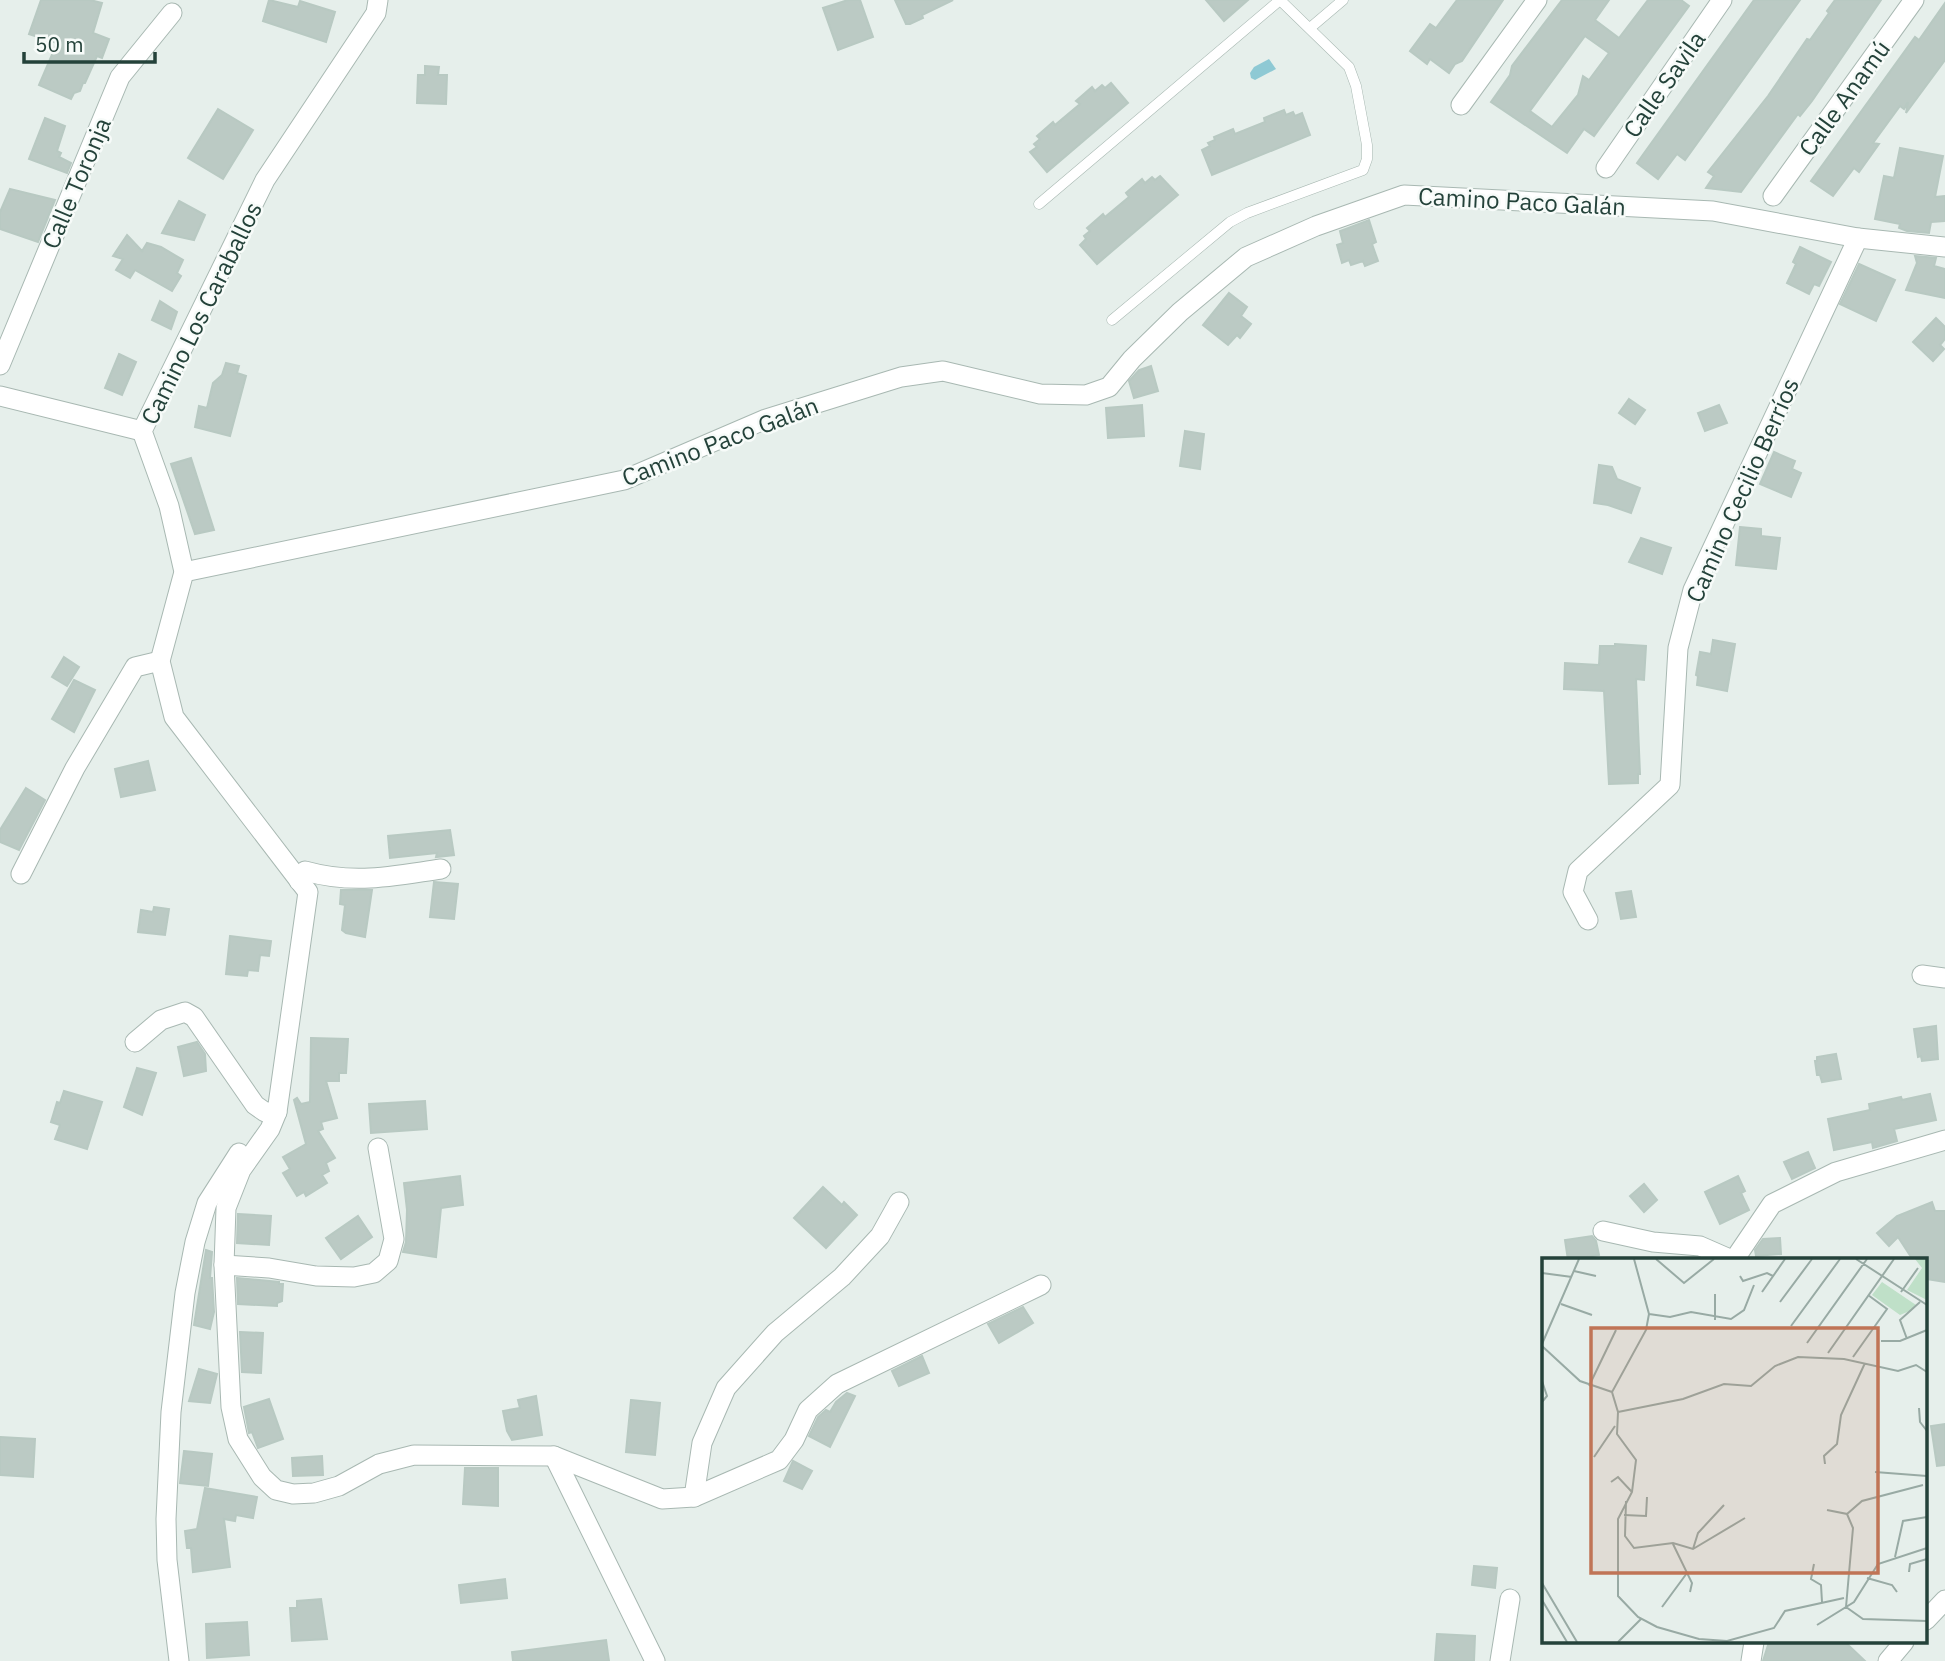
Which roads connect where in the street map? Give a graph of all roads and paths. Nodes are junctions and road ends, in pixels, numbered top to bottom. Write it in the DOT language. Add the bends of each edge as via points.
graph roads {
  1 [pos="378,0"];
  2 [pos="1343,0"];
  3 [pos="1537,0"];
  4 [pos="1722,0"];
  5 [pos="1914,0"];
  6 [pos="172,13"];
  7 [pos="1310,28"];
  8 [pos="1461,105"];
  9 [pos="1606,168"];
  10 [pos="1773,196"];
  11 [pos="1040,204"];
  12 [pos="1858,238"];
  13 [pos="1945,247"];
  14 [pos="1112,320"];
  15 [pos="0,365"];
  16 [pos="0,396"];
  17 [pos="142,431"];
  18 [pos="184,572"];
  19 [pos="160,662"];
  20 [pos="441,869"];
  21 [pos="21,874"];
  22 [pos="299,881"];
  23 [pos="1588,920"];
  24 [pos="1922,975"];
  25 [pos="1945,978"];
  26 [pos="135,1042"];
  27 [pos="273,1121"];
  28 [pos="1945,1140"];
  29 [pos="378,1148"];
  30 [pos="899,1202"];
  31 [pos="1603,1231"];
  32 [pos="1729,1258"];
  33 [pos="1734,1258"];
  34 [pos="224,1265"];
  35 [pos="1041,1285"];
  36 [pos="554,1456"];
  37 [pos="694,1497"];
  38 [pos="1510,1600"];
  39 [pos="1945,1600"];
  40 [pos="1927,1619"];
  41 [pos="1902,1644"];
  42 [pos="650,1656"];
  43 [pos="179,1661"];
  44 [pos="1500,1661"];
  45 [pos="1888,1661"];
  1 -- 17 [label="street, Camino Los Caraballos" via="376,13 265,180"];
  2 -- 7 [label="lane"];
  3 -- 8 [label="street"];
  4 -- 9 [label="street, Calle Savila"];
  5 -- 10 [label="street, Calle Anamú"];
  6 -- 15 [label="street, Calle Toronja" via="120,77"];
  7 -- 11 [label="lane" via="1280,1"];
  7 -- 14 [label="lane" via="1349,67 1367,145 1363,170 1230,222"];
  12 -- 13 [label="street, Camino Paco Galán"];
  12 -- 18 [label="street, Camino Paco Galán" via="1713,211 1404,195 1246,257 1180,313 1109,387 1086,395 1040,394 943,371 901,377 765,419 624,480"];
  12 -- 23 [label="street, Camino Cecilio Berríos" via="1693,590 1678,648 1670,785 1578,871 1573,892"];
  16 -- 17 [label="street"];
  17 -- 18 [label="street, Camino Los Caraballos" via="169,506"];
  18 -- 19 [label="street, Camino Los Caraballos"];
  19 -- 21 [label="street" via="135,667 75,768"];
  19 -- 22 [label="street, Camino Los Caraballos" via="174,717"];
  20 -- 22 [label="street" via="361,880 305,871"];
  22 -- 27 [label="street, Camino Los Caraballos" via="308,892"];
  24 -- 25 [label="street"];
  26 -- 27 [label="street" via="161,1020 185,1012 194,1017 256,1105"];
  27 -- 34 [label="street" via="241,1170 226,1208"];
  27 -- 43 [label="street" via="252,1133 207,1203 185,1293 171,1412 166,1518"];
  28 -- 33 [label="street" via="1836,1172 1772,1204"];
  29 -- 34 [label="street" via="394,1239 388,1261 373,1273 316,1276"];
  30 -- 37 [label="street" via="880,1236 842,1277 775,1333 726,1388 702,1443"];
  31 -- 32 [label="street" via="1653,1242 1700,1245"];
  34 -- 36 [label="street" via="237,1439 261,1477 276,1490 293,1494 339,1486 379,1464 414,1455"];
  35 -- 37 [label="street" via="837,1384 808,1410 779,1460"];
  36 -- 37 [label="street" via="662,1499"];
  36 -- 42 [label="street"];
  38 -- 44 [label="street"];
  39 -- 40 [label="street"];
  41 -- 45 [label="street"];
}
